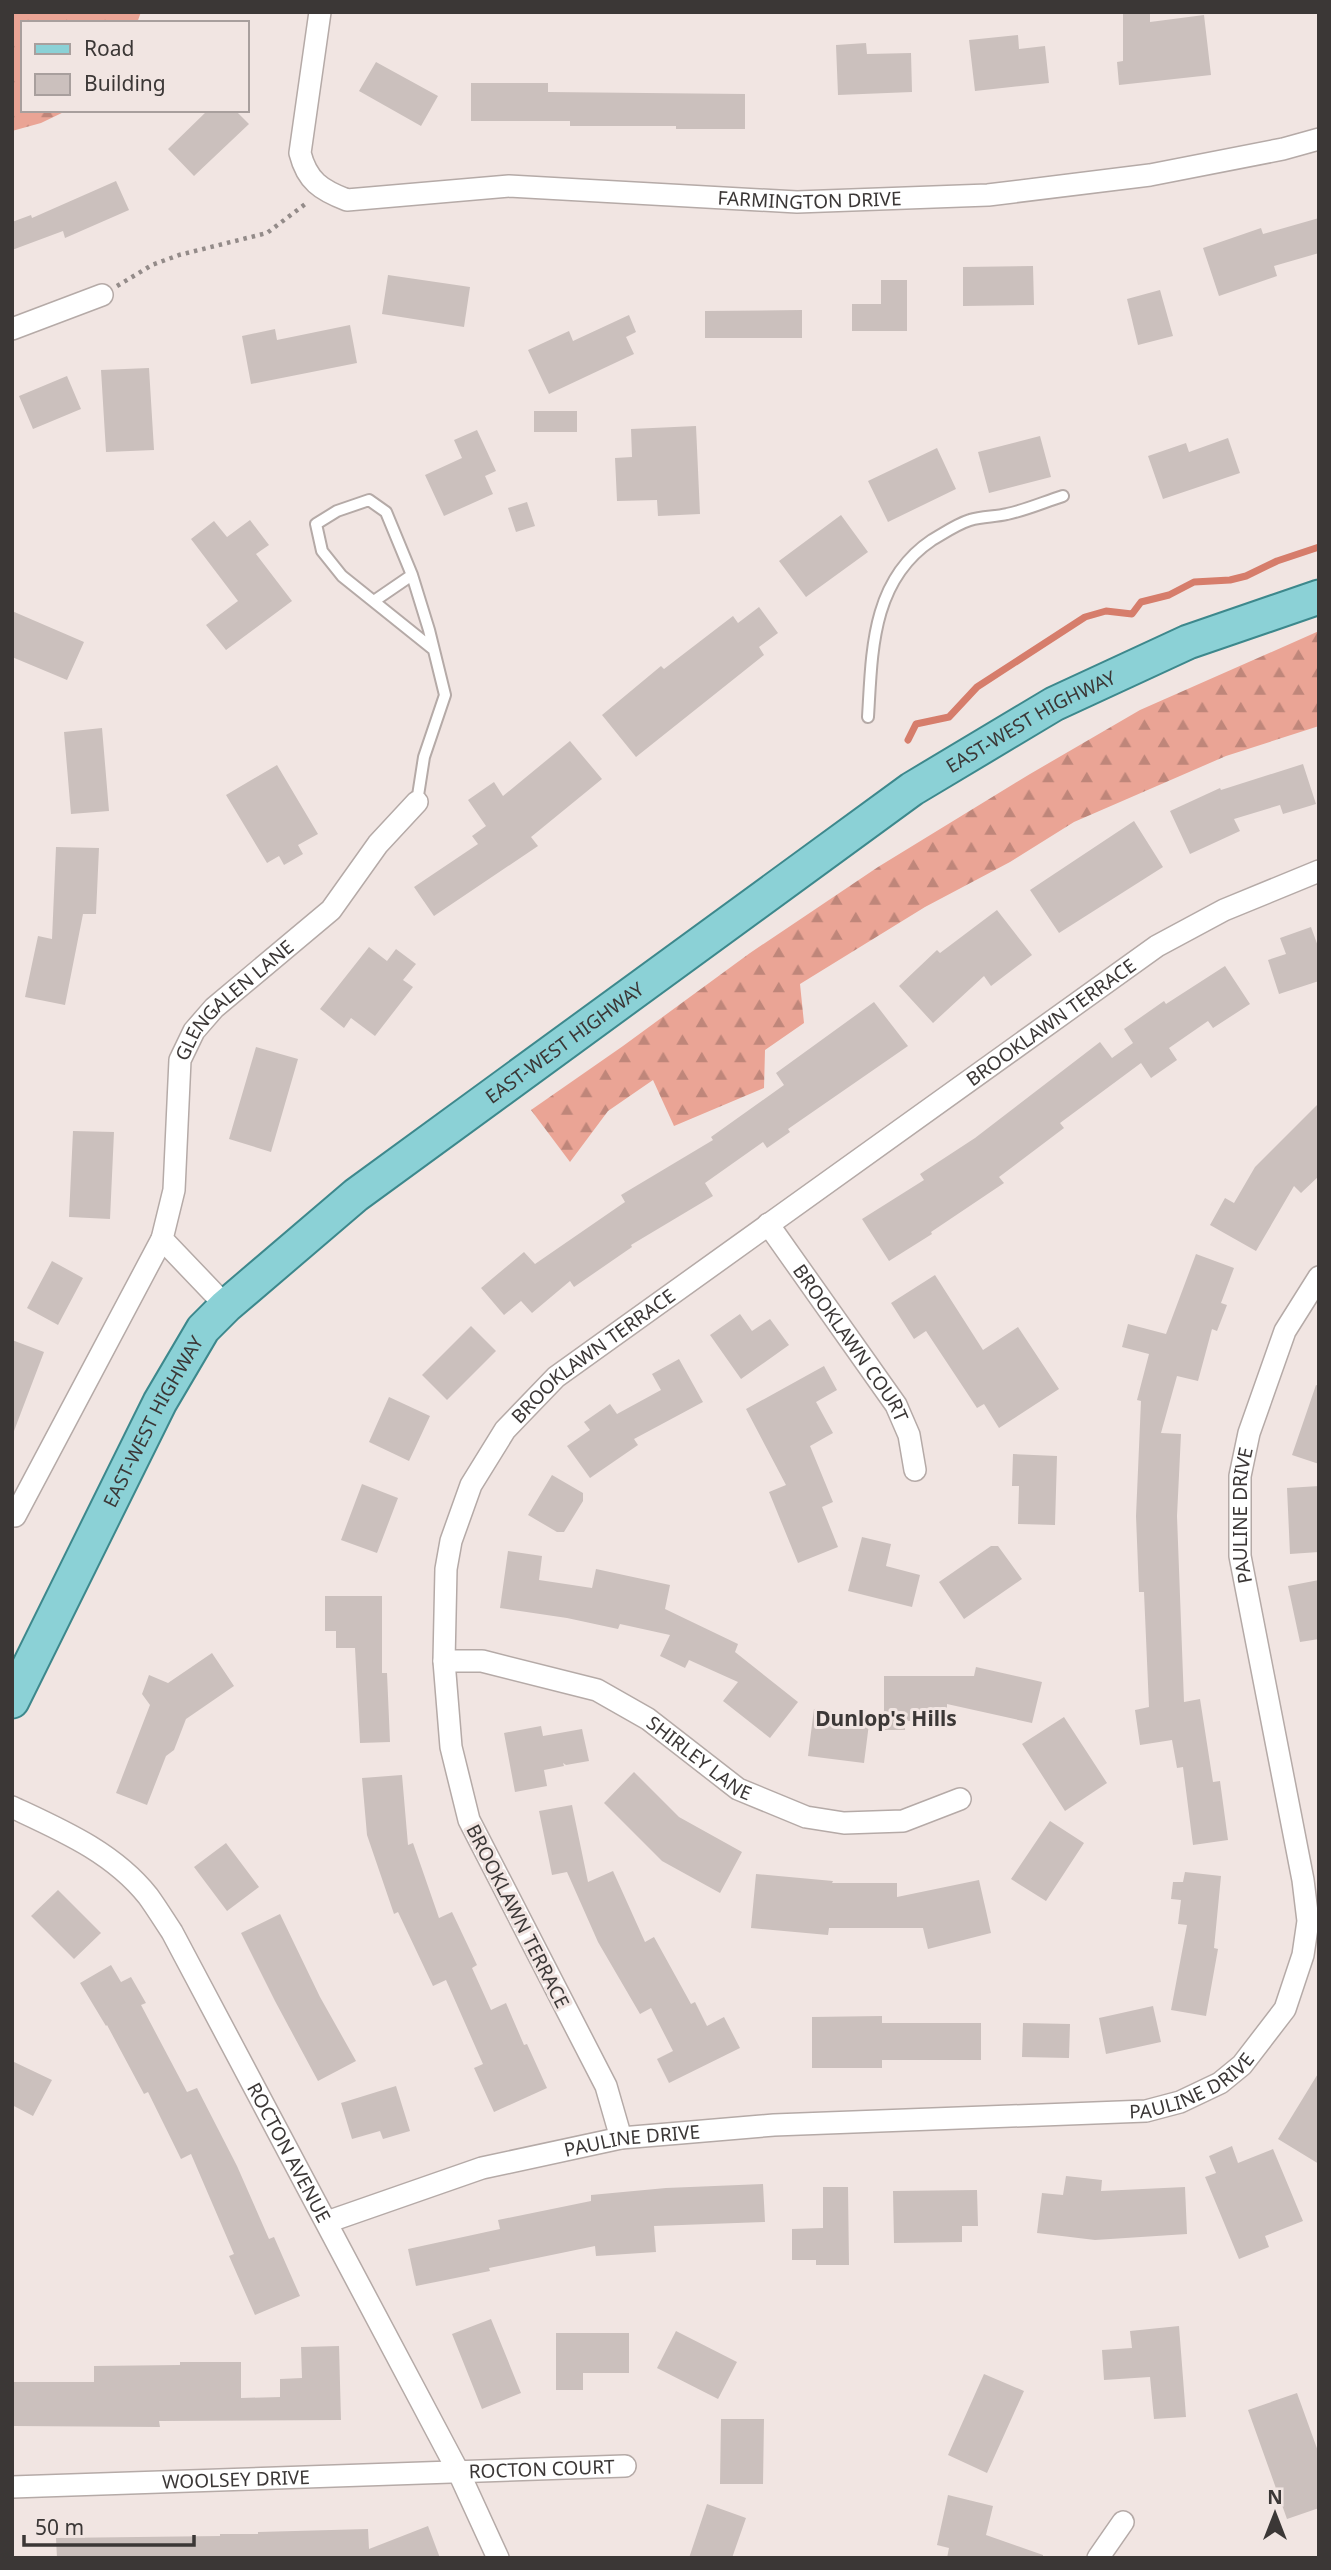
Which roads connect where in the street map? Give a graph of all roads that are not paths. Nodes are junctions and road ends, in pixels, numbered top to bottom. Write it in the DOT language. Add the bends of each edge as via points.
graph roads {
  1 [pos="320,12"];
  2 [pos="1319,139"];
  3 [pos="102,295"];
  4 [pos="12,329"];
  5 [pos="1063,496"];
  6 [pos="412,575"];
  7 [pos="1319,597"];
  8 [pos="374,601"];
  9 [pos="433,649"];
  10 [pos="868,717"];
  11 [pos="417,802"];
  12 [pos="1319,871"];
  13 [pos="768,1224"];
  14 [pos="162,1239"];
  15 [pos="1319,1277"];
  16 [pos="226,1306"];
  17 [pos="915,1470"];
  18 [pos="15,1516"];
  19 [pos="444,1661"];
  20 [pos="12,1701"];
  21 [pos="960,1799"];
  22 [pos="12,1807"];
  23 [pos="621,2138"];
  24 [pos="327,2222"];
  25 [pos="625,2466"];
  26 [pos="459,2473"];
  27 [pos="12,2487"];
  28 [pos="1123,2522"];
  29 [pos="498,2558"];
  30 [pos="1098,2558"];
  1 -- 2 [label="street, FARMINGTON DRIVE" via="300,153 304,170 324,190 347,200 509,186 797,202 988,195 1150,175"];
  3 -- 4 [label="street"];
  5 -- 10 [label="lane" via="1008,514 969,520 912,557 880,608 873,635"];
  6 -- 8 [label="lane"];
  6 -- 8 [label="lane" via="386,512 369,500 316,524 322,551 342,576"];
  6 -- 9 [label="lane"];
  7 -- 16 [label="main road, EAST-WEST HIGHWAY" via="1188,642 1054,704 912,789 356,1195"];
  8 -- 9 [label="lane"];
  9 -- 11 [label="lane" via="445,695 424,757"];
  11 -- 14 [label="street, GLENGALEN LANE" via="378,844 331,910 214,1008 194,1031 180,1060 174,1190"];
  12 -- 13 [label="street, BROOKLAWN TERRACE" via="1224,910 1157,946"];
  13 -- 17 [label="street, BROOKLAWN COURT" via="896,1405 909,1435"];
  13 -- 19 [label="street, BROOKLAWN TERRACE" via="556,1377 505,1430 471,1485 451,1541"];
  14 -- 16 [label="street"];
  14 -- 18 [label="street"];
  15 -- 23 [label="street, PAULINE DRIVE" via="1285,1331 1249,1433 1240,1476 1240,1556 1308,1920 1303,1955 1285,2009 1242,2065 1220,2083 1180,2102 1146,2111 774,2125"];
  16 -- 20 [label="main road, EAST-WEST HIGHWAY" via="203,1329 160,1402"];
  19 -- 21 [label="street, SHIRLEY LANE" via="482,1661 597,1690 649,1719 738,1789 806,1817 844,1823 903,1821"];
  19 -- 23 [label="street, BROOKLAWN TERRACE" via="451,1747 469,1820 606,2086"];
  22 -- 24 [label="street, ROCTON AVENUE" via="81,1840 115,1863 147,1895 172,1932"];
  23 -- 24 [label="street, PAULINE DRIVE" via="482,2168"];
  24 -- 26 [label="street, ROCTON AVENUE"];
  25 -- 26 [label="street, ROCTON COURT"];
  26 -- 27 [label="street, WOOLSEY DRIVE"];
  26 -- 29 [label="street, ROCTON AVENUE"];
  28 -- 30 [label="street"];
}
